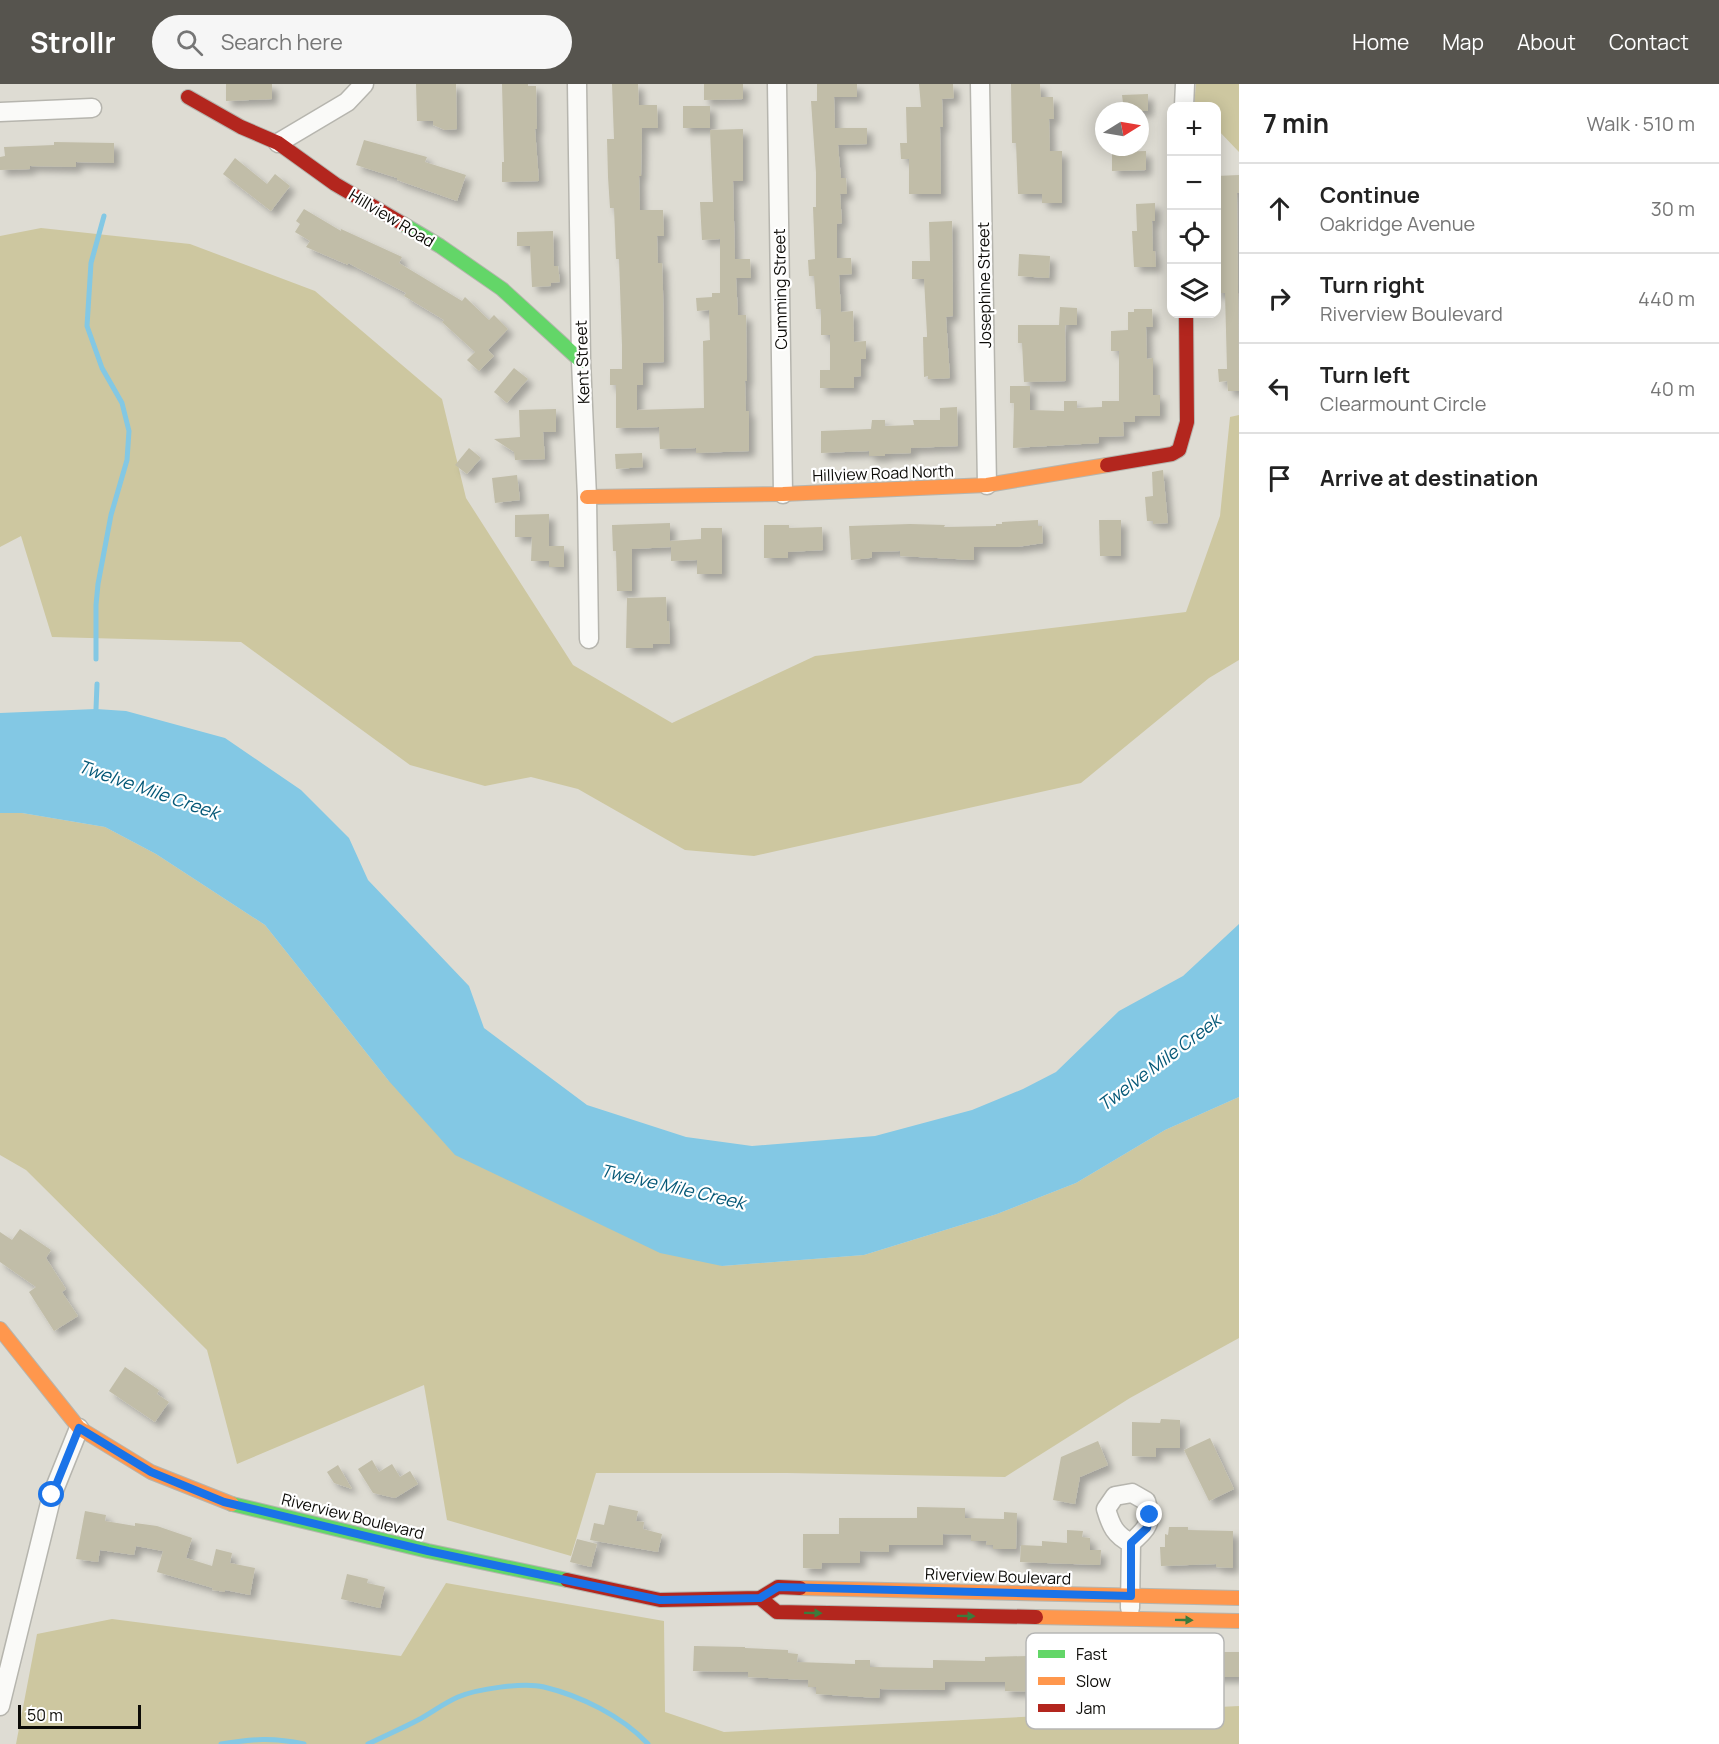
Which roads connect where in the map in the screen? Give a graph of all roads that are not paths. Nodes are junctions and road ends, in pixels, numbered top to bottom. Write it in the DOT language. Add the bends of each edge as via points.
graph roads {
  1 [pos="364,84"];
  2 [pos="577,84"];
  3 [pos="777,84"];
  4 [pos="980,84"];
  5 [pos="1185,84"];
  6 [pos="188,97"];
  7 [pos="1184,102"];
  8 [pos="92,108"];
  9 [pos="0,112"];
  10 [pos="278,143"];
  11 [pos="1186,318"];
  12 [pos="581,361"];
  13 [pos="987,485"];
  14 [pos="783,494"];
  15 [pos="587,497"];
  16 [pos="589,639"];
  17 [pos="0,1329"];
  18 [pos="79,1428"];
  19 [pos="1131,1543"];
  20 [pos="908,1590"];
  21 [pos="1131,1596"];
  22 [pos="760,1598"];
  23 [pos="1239,1598"];
  24 [pos="907,1615"];
  25 [pos="1130,1619"];
  26 [pos="1239,1621"];
  27 [pos="0,1706"];
  1 -- 10 [label="street" via="348,102"];
  2 -- 12 [label="street, Kent Street"];
  3 -- 14 [label="street, Cumming Street"];
  4 -- 13 [label="street, Josephine Street"];
  5 -- 7 [label="street"];
  6 -- 10 [label="street, Hillview Road"];
  8 -- 9 [label="street"];
  10 -- 12 [label="street, Hillview Road" via="335,184 440,246 502,290"];
  11 -- 13 [label="street, Hillview Road North" via="1186,422 1179,450"];
  12 -- 15 [label="street, Kent Street"];
  13 -- 14 [label="street, Hillview Road North"];
  14 -- 15 [label="street, Hillview Road North"];
  15 -- 16 [label="street, Kent Street"];
  17 -- 18 [label="street, Riverview Boulevard"];
  18 -- 22 [label="street, Riverview Boulevard" via="151,1472 224,1502 428,1551 660,1600"];
  18 -- 27 [label="street" via="52,1495"];
  19 -- 21 [label="street"];
  20 -- 21 [label="street, Riverview Boulevard"];
  20 -- 22 [label="street, Riverview Boulevard" via="778,1587"];
  20 -- 24 [label="street"];
  21 -- 23 [label="street, Riverview Boulevard"];
  21 -- 25 [label="street"];
  22 -- 24 [label="street, one-way" via="777,1612"];
  24 -- 25 [label="street, one-way"];
  25 -- 26 [label="street, one-way"];
}
